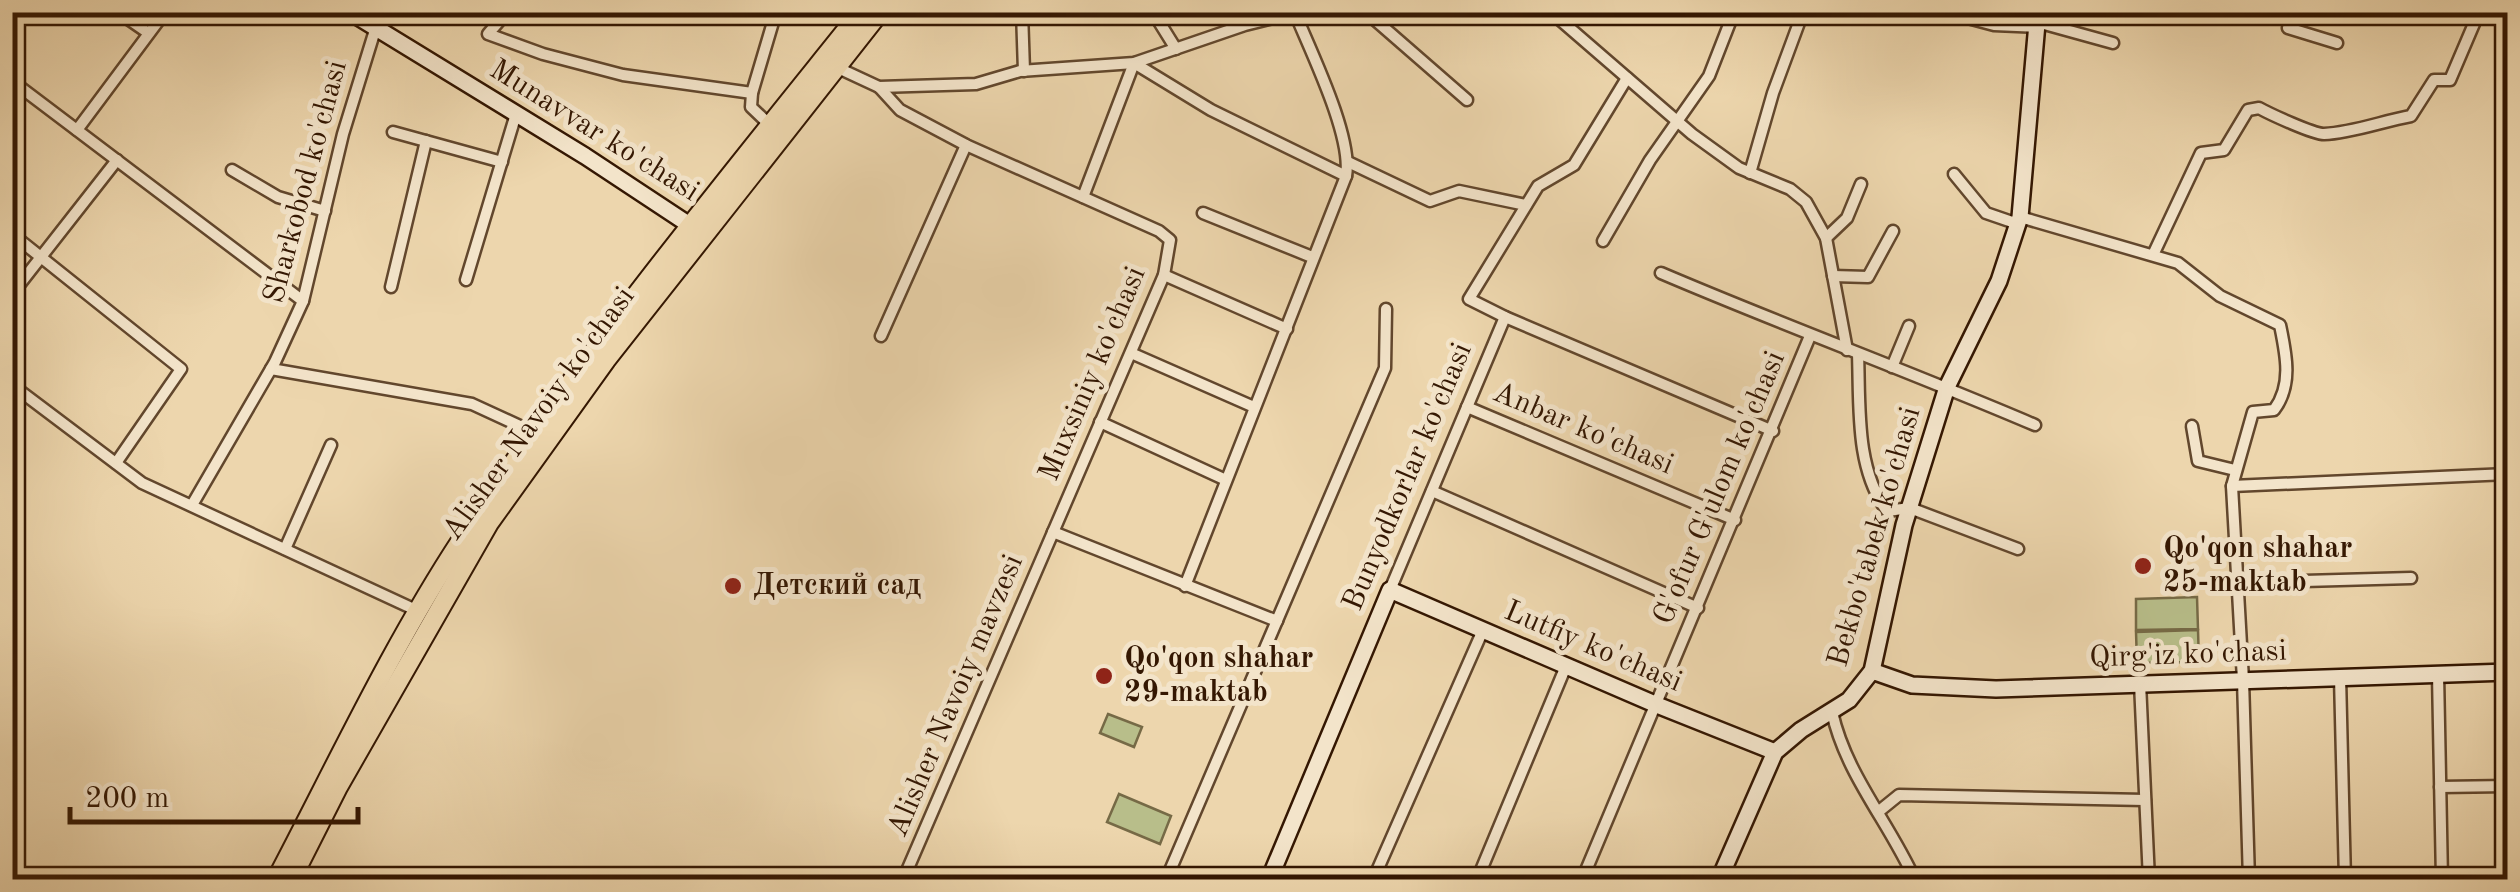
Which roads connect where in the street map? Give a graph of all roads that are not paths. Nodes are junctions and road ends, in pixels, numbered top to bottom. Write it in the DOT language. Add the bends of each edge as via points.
graph roads {
  1 [pos="118,12"];
  2 [pos="165,12"];
  3 [pos="350,12"];
  4 [pos="385,12"];
  5 [pos="507,12"];
  6 [pos="776,12"];
  7 [pos="861,12"];
  8 [pos="880,12"];
  9 [pos="1022,12"];
  10 [pos="1153,12"];
  11 [pos="1248,12"];
  12 [pos="1366,12"];
  13 [pos="1551,12"];
  14 [pos="1734,12"];
  15 [pos="1803,12"];
  16 [pos="1945,12"];
  17 [pos="2293,12"];
  18 [pos="2478,12"];
  19 [pos="1296,13"];
  20 [pos="2037,20"];
  21 [pos="1245,26"];
  22 [pos="376,27"];
  23 [pos="147,32"];
  24 [pos="2338,42"];
  25 [pos="2113,43"];
  26 [pos="1176,48"];
  27 [pos="1134,63"];
  28 [pos="836,67"];
  29 [pos="1024,71"];
  30 [pos="1627,78"];
  31 [pos="12,81"];
  32 [pos="880,87"];
  33 [pos="752,94"];
  34 [pos="1467,100"];
  35 [pos="516,114"];
  36 [pos="1678,122"];
  37 [pos="772,127"];
  38 [pos="77,130"];
  39 [pos="393,132"];
  40 [pos="426,141"];
  41 [pos="966,146"];
  42 [pos="117,160"];
  43 [pos="502,162"];
  44 [pos="1348,162"];
  45 [pos="232,170"];
  46 [pos="1750,173"];
  47 [pos="1954,174"];
  48 [pos="1346,176"];
  49 [pos="1861,184"];
  50 [pos="1083,197"];
  51 [pos="1526,206"];
  52 [pos="324,211"];
  53 [pos="1203,213"];
  54 [pos="2019,221"];
  55 [pos="698,230"];
  56 [pos="1893,231"];
  57 [pos="12,234"];
  58 [pos="1826,238"];
  59 [pos="1603,241"];
  60 [pos="2153,255"];
  61 [pos="42,257"];
  62 [pos="1312,257"];
  63 [pos="1661,273"];
  64 [pos="1164,275"];
  65 [pos="1833,276"];
  66 [pos="466,280"];
  67 [pos="391,287"];
  68 [pos="12,294"];
  69 [pos="303,301"];
  70 [pos="1386,309"];
  71 [pos="1505,317"];
  72 [pos="1908,326"];
  73 [pos="1286,329"];
  74 [pos="881,336"];
  75 [pos="1810,336"];
  76 [pos="1131,352"];
  77 [pos="1852,352"];
  78 [pos="1892,367"];
  79 [pos="272,369"];
  80 [pos="12,385"];
  81 [pos="1947,387"];
  82 [pos="1254,407"];
  83 [pos="1467,407"];
  84 [pos="1100,422"];
  85 [pos="2034,425"];
  86 [pos="2192,426"];
  87 [pos="1772,430"];
  88 [pos="535,434"];
  89 [pos="331,445"];
  90 [pos="116,463"];
  91 [pos="2236,470"];
  92 [pos="2508,474"];
  93 [pos="1226,480"];
  94 [pos="2232,486"];
  95 [pos="1432,491"];
  96 [pos="192,505"];
  97 [pos="1910,508"];
  98 [pos="1735,520"];
  99 [pos="1054,532"];
  100 [pos="284,548"];
  101 [pos="2018,549"];
  102 [pos="2411,578"];
  103 [pos="2238,584"];
  104 [pos="1185,586"];
  105 [pos="1390,590"];
  106 [pos="1698,608"];
  107 [pos="418,611"];
  108 [pos="1278,621"];
  109 [pos="1483,630"];
  110 [pos="1566,666"];
  111 [pos="1872,670"];
  112 [pos="2508,672"];
  113 [pos="2438,674"];
  114 [pos="2340,677"];
  115 [pos="2243,680"];
  116 [pos="2140,683"];
  117 [pos="1656,705"];
  118 [pos="1832,712"];
  119 [pos="1775,752"];
  120 [pos="2508,786"];
  121 [pos="2440,787"];
  122 [pos="2145,800"];
  123 [pos="1878,812"];
  124 [pos="276,880"];
  125 [pos="291,880"];
  126 [pos="904,880"];
  127 [pos="1166,880"];
  128 [pos="1269,880"];
  129 [pos="1373,880"];
  130 [pos="1478,880"];
  131 [pos="1582,880"];
  132 [pos="1719,880"];
  133 [pos="1915,880"];
  134 [pos="2148,880"];
  135 [pos="2248,880"];
  136 [pos="2345,880"];
  137 [pos="2442,880"];
  1 -- 23 [label="street"];
  2 -- 23 [label="street"];
  3 -- 22 [label="main road, Munavvar ko'chasi"];
  4 -- 22 [label="street, Sharkobod ko'chasi"];
  5 -- 33 [label="street" via="488,34 643,78"];
  6 -- 33 [label="street"];
  7 -- 37 [label="main road, Alisher Navoiy ko'chasi"];
  8 -- 28 [label="main road, Alisher Navoiy ko'chasi"];
  9 -- 29 [label="street"];
  10 -- 26 [label="street"];
  11 -- 21 [label="street"];
  12 -- 34 [label="street"];
  13 -- 30 [label="street"];
  14 -- 36 [label="street" via="1709,76"];
  15 -- 46 [label="street"];
  16 -- 20 [label="street" via="1994,25"];
  17 -- 24 [label="street" via="2288,28"];
  18 -- 60 [label="street" via="2450,80 2434,80 2411,116 2321,134 2259,108 2248,110 2224,150 2201,153"];
  19 -- 21 [label="street"];
  19 -- 44 [label="street"];
  20 -- 25 [label="street"];
  20 -- 54 [label="main road, Bekbo'tabek ko'chasi"];
  21 -- 26 [label="street"];
  22 -- 35 [label="main road, Munavvar ko'chasi"];
  22 -- 52 [label="street, Sharkobod ko'chasi"];
  23 -- 38 [label="street"];
  26 -- 27 [label="street"];
  27 -- 29 [label="street"];
  27 -- 48 [label="street" via="1210,110"];
  27 -- 50 [label="street"];
  28 -- 32 [label="street"];
  28 -- 55 [label="main road, Alisher Navoiy ko'chasi"];
  29 -- 32 [label="street" via="976,84"];
  30 -- 36 [label="street"];
  30 -- 51 [label="street" via="1574,165 1538,186"];
  31 -- 38 [label="street"];
  32 -- 41 [label="street, Muxsiniy ko'chasi" via="900,110"];
  33 -- 37 [label="street" via="751,108"];
  35 -- 43 [label="street"];
  35 -- 55 [label="main road, Munavvar ko'chasi"];
  36 -- 46 [label="street"];
  36 -- 59 [label="street"];
  37 -- 55 [label="main road, Alisher Navoiy ko'chasi"];
  38 -- 42 [label="street"];
  39 -- 40 [label="street"];
  40 -- 43 [label="street"];
  40 -- 67 [label="street"];
  41 -- 50 [label="street, Muxsiniy ko'chasi"];
  41 -- 74 [label="street"];
  42 -- 61 [label="street"];
  42 -- 69 [label="street"];
  43 -- 66 [label="street"];
  44 -- 48 [label="street"];
  44 -- 51 [label="street" via="1430,201 1459,191"];
  45 -- 52 [label="street" via="278,197"];
  46 -- 58 [label="street" via="1806,202"];
  47 -- 54 [label="street" via="1986,214"];
  48 -- 62 [label="street"];
  49 -- 58 [label="street" via="1847,218"];
  50 -- 64 [label="street, Muxsiniy ko'chasi" via="1170,240"];
  51 -- 71 [label="street" via="1470,299"];
  52 -- 69 [label="street, Sharkobod ko'chasi"];
  53 -- 62 [label="street"];
  54 -- 60 [label="street"];
  54 -- 81 [label="main road, Bekbo'tabek ko'chasi" via="1999,281"];
  55 -- 88 [label="main road, Alisher Navoiy ko'chasi"];
  55 -- 125 [label="main road, Alisher Navoiy ko'chasi" via="488,523"];
  56 -- 65 [label="street" via="1868,276"];
  57 -- 61 [label="street"];
  58 -- 65 [label="street"];
  60 -- 91 [label="street" via="2280,324 2284,392 2274,410 2253,412"];
  61 -- 68 [label="street"];
  61 -- 90 [label="street" via="181,369"];
  62 -- 73 [label="street"];
  63 -- 75 [label="street"];
  64 -- 73 [label="street"];
  64 -- 76 [label="street, Muxsiniy ko'chasi"];
  65 -- 77 [label="street"];
  69 -- 79 [label="street, Sharkobod ko'chasi"];
  70 -- 108 [label="street" via="1385,368"];
  71 -- 83 [label="street, Bunyodkorlar ko'chasi"];
  71 -- 87 [label="street"];
  72 -- 78 [label="street"];
  73 -- 82 [label="street"];
  75 -- 77 [label="street"];
  75 -- 87 [label="street, G'ofur G'ulom ko'chasi"];
  76 -- 82 [label="street"];
  76 -- 84 [label="street, Muxsiniy ko'chasi"];
  77 -- 78 [label="street"];
  77 -- 97 [label="street" via="1871,482 1887,511"];
  78 -- 81 [label="street"];
  79 -- 88 [label="street" via="472,404"];
  79 -- 96 [label="street, Sharkobod ko'chasi"];
  80 -- 90 [label="street"];
  81 -- 85 [label="street"];
  81 -- 97 [label="main road, Bekbo'tabek ko'chasi"];
  82 -- 93 [label="street"];
  83 -- 95 [label="street, Bunyodkorlar ko'chasi"];
  83 -- 98 [label="street, Anbar ko'chasi"];
  84 -- 93 [label="street"];
  84 -- 99 [label="street, Muxsiniy ko'chasi"];
  86 -- 91 [label="street" via="2198,461"];
  87 -- 98 [label="street, G'ofur G'ulom ko'chasi"];
  88 -- 107 [label="main road, Alisher Navoiy ko'chasi"];
  89 -- 100 [label="street"];
  90 -- 96 [label="street"];
  91 -- 94 [label="street"];
  92 -- 94 [label="street"];
  93 -- 104 [label="street"];
  94 -- 103 [label="street"];
  95 -- 105 [label="street, Bunyodkorlar ko'chasi"];
  95 -- 106 [label="street"];
  96 -- 100 [label="street"];
  97 -- 101 [label="street"];
  97 -- 111 [label="main road, Bekbo'tabek ko'chasi"];
  98 -- 106 [label="street, G'ofur G'ulom ko'chasi"];
  99 -- 104 [label="street"];
  99 -- 126 [label="street, Alisher Navoiy mavzesi"];
  100 -- 107 [label="street"];
  102 -- 103 [label="street"];
  103 -- 115 [label="street"];
  104 -- 108 [label="street"];
  105 -- 109 [label="main road, Lutfiy ko'chasi"];
  105 -- 128 [label="main road, Bunyodkorlar ko'chasi"];
  106 -- 117 [label="street, G'ofur G'ulom ko'chasi"];
  107 -- 124 [label="main road, Alisher Navoiy ko'chasi"];
  108 -- 127 [label="street"];
  109 -- 110 [label="main road, Lutfiy ko'chasi"];
  109 -- 129 [label="street"];
  110 -- 117 [label="main road, Lutfiy ko'chasi"];
  110 -- 130 [label="street"];
  111 -- 116 [label="main road, Qirg'iz ko'chasi" via="1912,684 1996,689"];
  111 -- 118 [label="main road, Bekbo'tabek ko'chasi"];
  112 -- 113 [label="main road, Qirg'iz ko'chasi"];
  113 -- 114 [label="main road, Qirg'iz ko'chasi"];
  113 -- 121 [label="street"];
  114 -- 115 [label="main road, Qirg'iz ko'chasi"];
  114 -- 136 [label="street"];
  115 -- 116 [label="main road, Qirg'iz ko'chasi"];
  115 -- 135 [label="street"];
  116 -- 122 [label="street"];
  117 -- 119 [label="main road, Lutfiy ko'chasi"];
  117 -- 131 [label="street, G'ofur G'ulom ko'chasi"];
  118 -- 119 [label="main road, Bekbo'tabek ko'chasi"];
  118 -- 123 [label="street" via="1839,743"];
  119 -- 132 [label="main road"];
  120 -- 121 [label="street"];
  121 -- 137 [label="street"];
  122 -- 123 [label="street" via="1898,795"];
  122 -- 134 [label="street"];
  123 -- 133 [label="street"];
}
